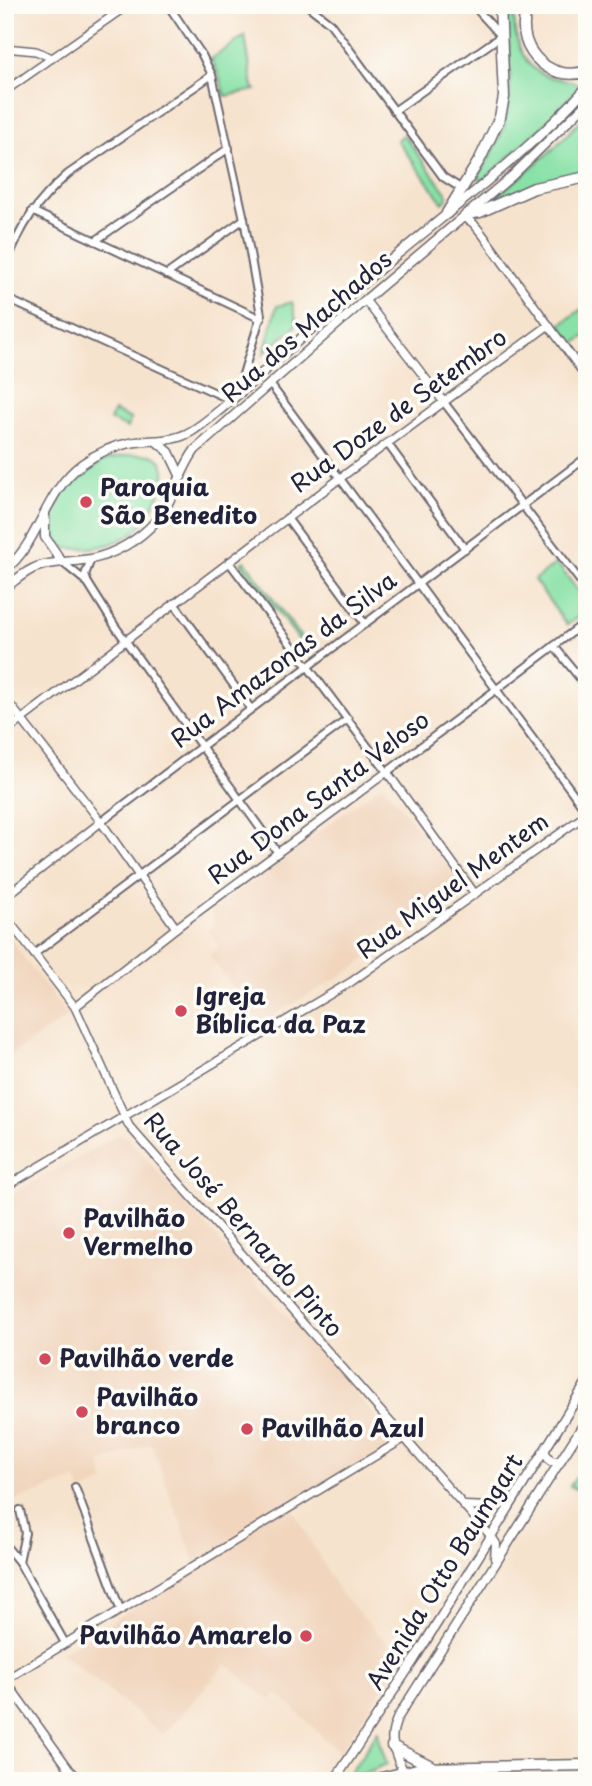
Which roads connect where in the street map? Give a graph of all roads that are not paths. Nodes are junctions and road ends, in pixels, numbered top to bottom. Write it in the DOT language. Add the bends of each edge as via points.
graph roads {
  1 [pos="128,5"];
  2 [pos="168,5"];
  3 [pos="307,5"];
  4 [pos="473,5"];
  5 [pos="500,5"];
  6 [pos="529,5"];
  7 [pos="500,36"];
  8 [pos="5,48"];
  9 [pos="51,58"];
  10 [pos="587,71"];
  11 [pos="212,75"];
  12 [pos="587,87"];
  13 [pos="5,91"];
  14 [pos="587,103"];
  15 [pos="394,111"];
  16 [pos="229,148"];
  17 [pos="587,177"];
  18 [pos="462,189"];
  19 [pos="32,211"];
  20 [pos="447,213"];
  21 [pos="465,215"];
  22 [pos="244,219"];
  23 [pos="95,241"];
  24 [pos="5,266"];
  25 [pos="166,275"];
  26 [pos="5,298"];
  27 [pos="365,300"];
  28 [pos="261,318"];
  29 [pos="549,325"];
  30 [pos="587,378"];
  31 [pos="270,384"];
  32 [pos="234,398"];
  33 [pos="443,401"];
  34 [pos="156,441"];
  35 [pos="387,443"];
  36 [pos="587,457"];
  37 [pos="181,477"];
  38 [pos="340,478"];
  39 [pos="523,506"];
  40 [pos="46,508"];
  41 [pos="287,518"];
  42 [pos="465,549"];
  43 [pos="91,559"];
  44 [pos="62,562"];
  45 [pos="229,562"];
  46 [pos="5,570"];
  47 [pos="88,583"];
  48 [pos="417,584"];
  49 [pos="5,588"];
  50 [pos="587,590"];
  51 [pos="174,603"];
  52 [pos="587,621"];
  53 [pos="365,624"];
  54 [pos="126,640"];
  55 [pos="554,646"];
  56 [pos="309,665"];
  57 [pos="587,687"];
  58 [pos="496,690"];
  59 [pos="5,698"];
  60 [pos="251,709"];
  61 [pos="22,719"];
  62 [pos="348,719"];
  63 [pos="5,732"];
  64 [pos="201,746"];
  65 [pos="387,772"];
  66 [pos="240,799"];
  67 [pos="587,813"];
  68 [pos="101,822"];
  69 [pos="278,853"];
  70 [pos="139,875"];
  71 [pos="475,894"];
  72 [pos="5,897"];
  73 [pos="5,916"];
  74 [pos="176,928"];
  75 [pos="34,954"];
  76 [pos="75,1007"];
  77 [pos="124,1118"];
  78 [pos="5,1187"];
  79 [pos="587,1382"];
  80 [pos="587,1419"];
  81 [pos="405,1438"];
  82 [pos="544,1451"];
  83 [pos="560,1462"];
  84 [pos="75,1487"];
  85 [pos="511,1501"];
  86 [pos="464,1506"];
  87 [pos="20,1510"];
  88 [pos="490,1535"];
  89 [pos="5,1545"];
  90 [pos="19,1562"];
  91 [pos="490,1571"];
  92 [pos="120,1609"];
  93 [pos="65,1643"];
  94 [pos="5,1680"];
  95 [pos="392,1746"];
  96 [pos="587,1765"];
  97 [pos="435,1767"];
  98 [pos="421,1768"];
  99 [pos="403,1776"];
  100 [pos="82,1781"];
  101 [pos="334,1781"];
  102 [pos="370,1781"];
  103 [pos="419,1781"];
  1 -- 9 [label="street"];
  2 -- 11 [label="street"];
  3 -- 15 [label="street" via="330,23"];
  4 -- 7 [label="street"];
  5 -- 7 [label="main road"];
  6 -- 10 [label="main road" via="523,24 530,52 563,74"];
  7 -- 15 [label="street"];
  7 -- 18 [label="main road" via="504,97 500,117"];
  8 -- 9 [label="street" via="36,51"];
  9 -- 13 [label="street"];
  11 -- 16 [label="street"];
  11 -- 19 [label="street" via="68,174"];
  12 -- 20 [label="main road, Rua dos Machados"];
  14 -- 21 [label="main road, Rua dos Machados"];
  15 -- 18 [label="street" via="443,177"];
  16 -- 22 [label="street"];
  16 -- 23 [label="street"];
  17 -- 21 [label="main road" via="534,188"];
  18 -- 20 [label="main road"];
  19 -- 23 [label="street"];
  19 -- 24 [label="street"];
  20 -- 32 [label="main road, Rua dos Machados"];
  21 -- 27 [label="main road, Rua dos Machados"];
  21 -- 29 [label="street"];
  22 -- 25 [label="street"];
  22 -- 28 [label="street"];
  23 -- 25 [label="street"];
  25 -- 28 [label="street"];
  26 -- 32 [label="street"];
  27 -- 31 [label="main road, Rua dos Machados"];
  27 -- 33 [label="street"];
  28 -- 32 [label="street"];
  29 -- 30 [label="street"];
  29 -- 33 [label="street, Rua Doze de Setembro"];
  31 -- 37 [label="main road, Rua dos Machados" via="195,450"];
  31 -- 38 [label="street"];
  32 -- 34 [label="main road, Rua dos Machados" via="185,435"];
  33 -- 35 [label="street, Rua Doze de Setembro"];
  33 -- 39 [label="street"];
  34 -- 37 [label="main road" via="169,452"];
  34 -- 40 [label="main road" via="129,443 92,458 63,483"];
  35 -- 38 [label="street, Rua Doze de Setembro"];
  35 -- 42 [label="street"];
  36 -- 39 [label="street, Rua Amazonas da Silva"];
  37 -- 43 [label="main road" via="156,521 115,551"];
  38 -- 41 [label="street, Rua Doze de Setembro"];
  38 -- 48 [label="street"];
  39 -- 42 [label="street, Rua Amazonas da Silva"];
  39 -- 50 [label="street"];
  40 -- 44 [label="main road" via="45,537"];
  40 -- 46 [label="main road" via="25,550"];
  41 -- 45 [label="street, Rua Doze de Setembro"];
  41 -- 53 [label="street"];
  42 -- 48 [label="street, Rua Amazonas da Silva"];
  43 -- 44 [label="main road"];
  43 -- 47 [label="street" via="85,575"];
  44 -- 47 [label="street"];
  44 -- 49 [label="main road" via="29,570"];
  45 -- 51 [label="street, Rua Doze de Setembro"];
  45 -- 56 [label="street"];
  47 -- 54 [label="street"];
  48 -- 53 [label="street, Rua Amazonas da Silva"];
  48 -- 58 [label="street"];
  51 -- 54 [label="street, Rua Doze de Setembro"];
  51 -- 60 [label="street"];
  52 -- 55 [label="street, Rua Dona Santa Veloso"];
  53 -- 56 [label="street, Rua Amazonas da Silva"];
  54 -- 61 [label="street, Rua Doze de Setembro"];
  54 -- 64 [label="street"];
  55 -- 57 [label="street"];
  55 -- 58 [label="street, Rua Dona Santa Veloso"];
  56 -- 60 [label="street, Rua Amazonas da Silva"];
  56 -- 62 [label="street"];
  58 -- 65 [label="street, Rua Dona Santa Veloso"];
  58 -- 67 [label="street"];
  59 -- 61 [label="street"];
  60 -- 64 [label="street, Rua Amazonas da Silva"];
  61 -- 63 [label="street, Rua Doze de Setembro"];
  61 -- 68 [label="street"];
  62 -- 65 [label="street"];
  62 -- 66 [label="street"];
  64 -- 66 [label="street"];
  64 -- 68 [label="street, Rua Amazonas da Silva"];
  65 -- 69 [label="street, Rua Dona Santa Veloso"];
  65 -- 71 [label="street"];
  66 -- 69 [label="street"];
  66 -- 70 [label="street"];
  67 -- 71 [label="street, Rua Miguel Mentem"];
  68 -- 70 [label="street"];
  68 -- 72 [label="street, Rua Amazonas da Silva"];
  69 -- 74 [label="street, Rua Dona Santa Veloso"];
  70 -- 74 [label="street"];
  70 -- 75 [label="street"];
  71 -- 77 [label="street, Rua Miguel Mentem" via="351,982"];
  73 -- 75 [label="street, Rua José Bernardo Pinto"];
  74 -- 76 [label="street, Rua Dona Santa Veloso"];
  75 -- 76 [label="street, Rua José Bernardo Pinto"];
  76 -- 77 [label="street, Rua José Bernardo Pinto"];
  77 -- 78 [label="street, Rua Miguel Mentem"];
  77 -- 81 [label="street, Rua José Bernardo Pinto"];
  79 -- 82 [label="main road, Avenida Otto Baumgart"];
  80 -- 83 [label="main road, Avenida Otto Baumgart"];
  81 -- 86 [label="street, Rua José Bernardo Pinto"];
  81 -- 92 [label="street"];
  82 -- 83 [label="main road" via="550,1461"];
  82 -- 85 [label="main road, Avenida Otto Baumgart"];
  83 -- 91 [label="main road, Avenida Otto Baumgart"];
  84 -- 92 [label="street"];
  85 -- 86 [label="main road" via="491,1507"];
  85 -- 88 [label="main road, Avenida Otto Baumgart"];
  86 -- 88 [label="street, Rua José Bernardo Pinto"];
  87 -- 90 [label="street" via="25,1533"];
  88 -- 91 [label="main road" via="497,1550"];
  88 -- 101 [label="main road, Avenida Otto Baumgart"];
  89 -- 90 [label="street"];
  90 -- 93 [label="street"];
  91 -- 95 [label="main road, Avenida Otto Baumgart" via="398,1717"];
  92 -- 93 [label="street"];
  93 -- 94 [label="street"];
  94 -- 100 [label="street"];
  95 -- 97 [label="main road"];
  95 -- 99 [label="main road"];
  96 -- 97 [label="main road"];
  97 -- 98 [label="main road"];
  98 -- 99 [label="main road"];
  98 -- 103 [label="main road"];
  99 -- 102 [label="main road"];
}
